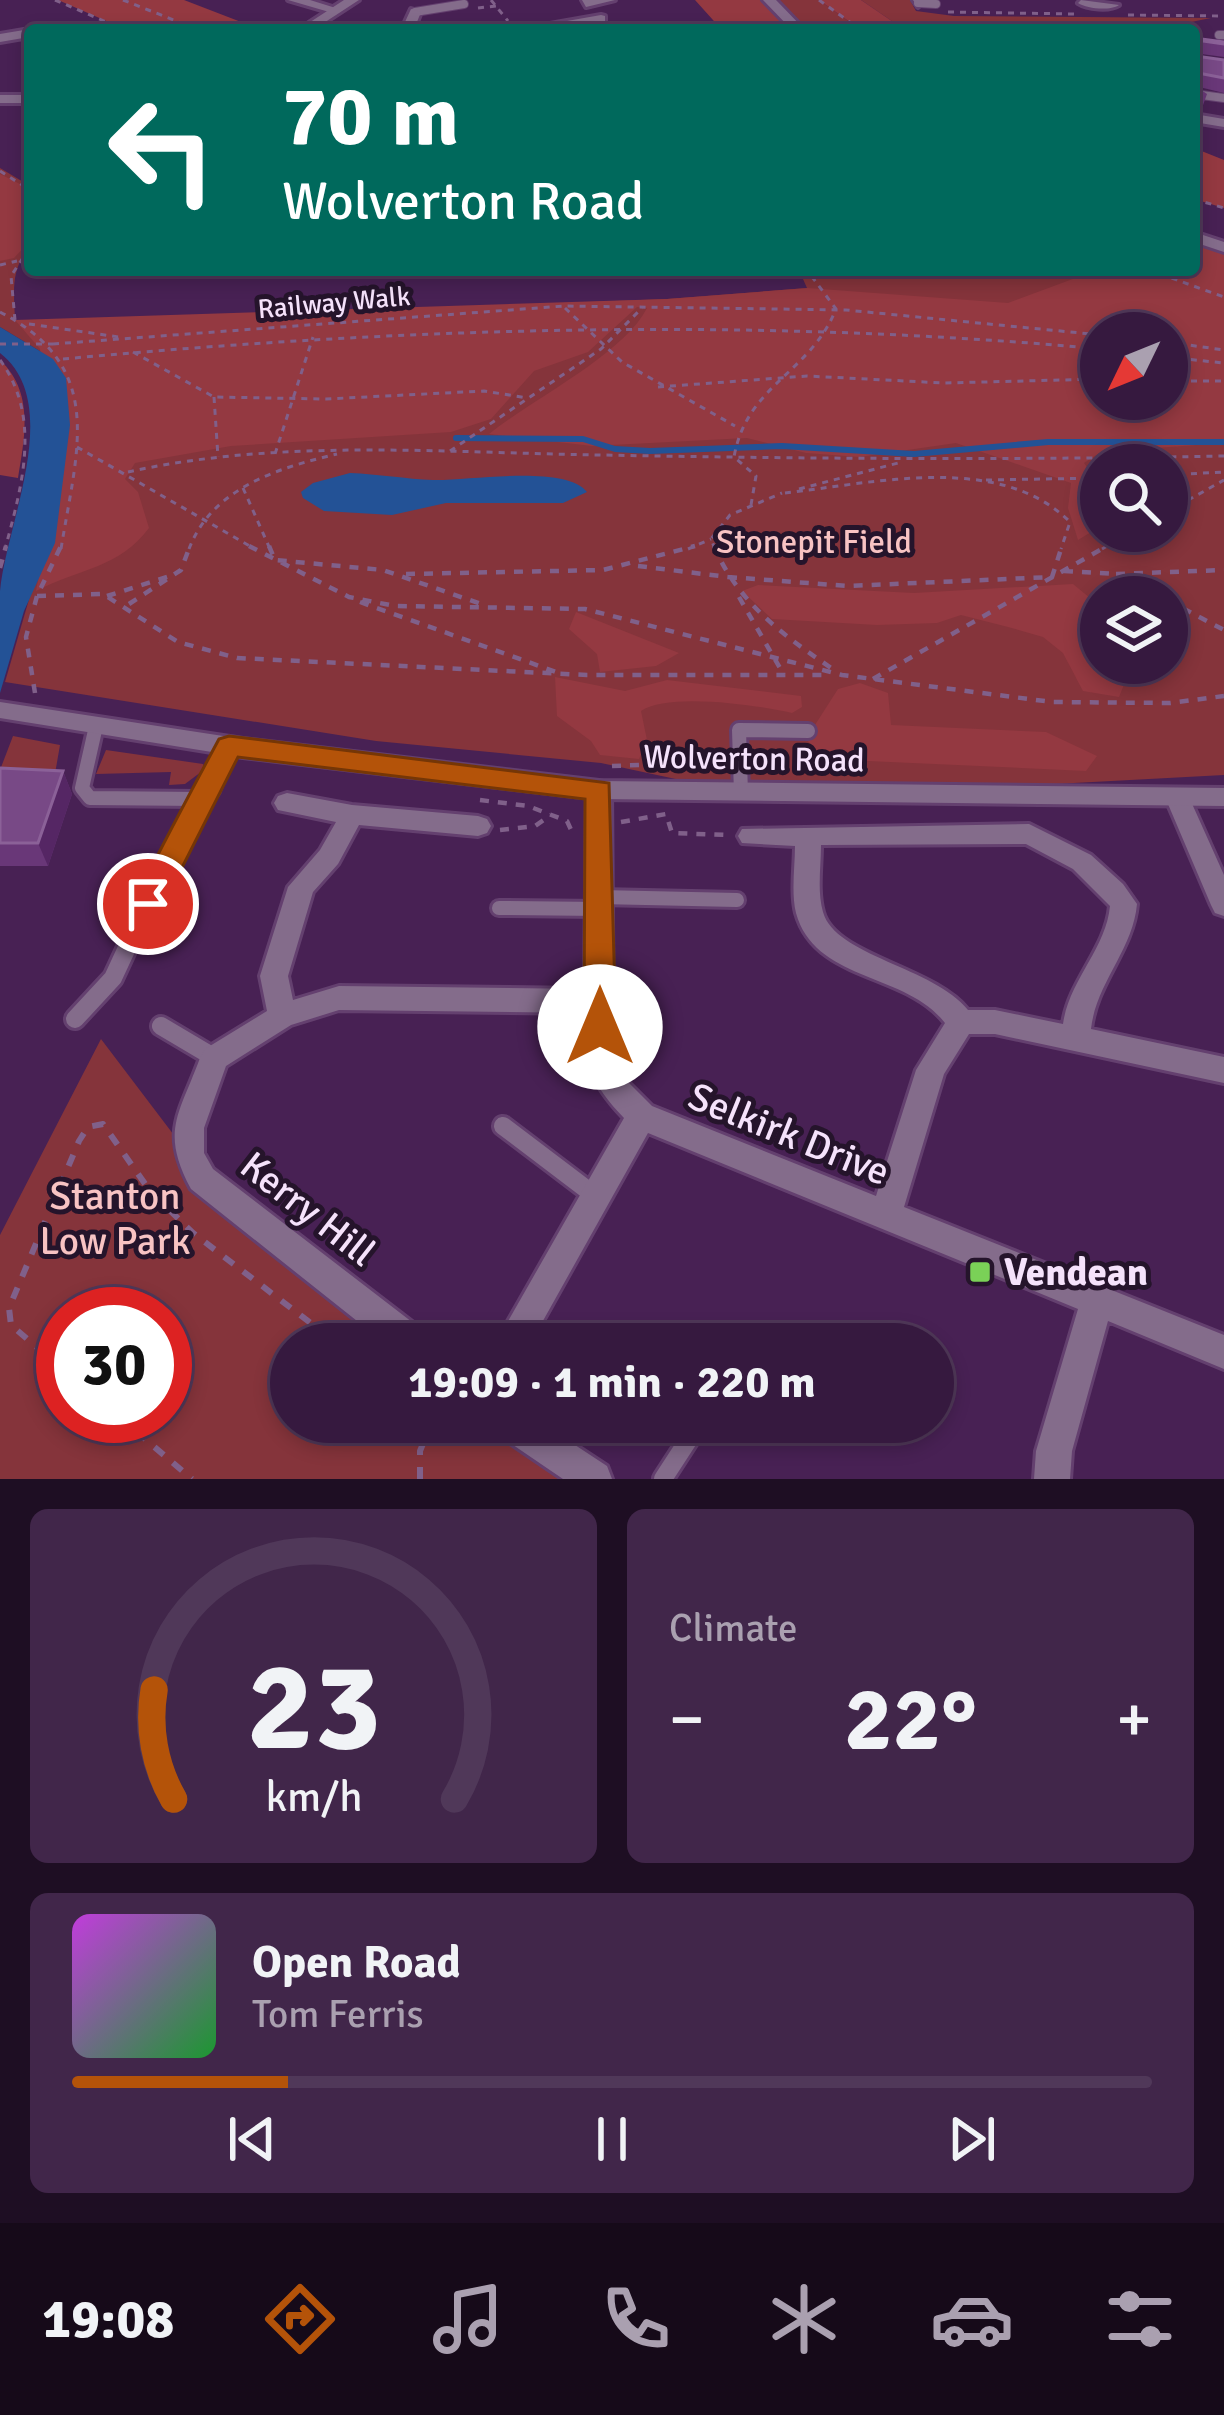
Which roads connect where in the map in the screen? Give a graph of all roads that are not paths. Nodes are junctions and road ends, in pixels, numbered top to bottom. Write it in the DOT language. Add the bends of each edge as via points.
graph roads {
  1 [pos="294,0"];
  2 [pos="353,0"];
  3 [pos="609,0"];
  4 [pos="769,0"];
  5 [pos="585,2"];
  6 [pos="918,2"];
  7 [pos="464,4"];
  8 [pos="936,4"];
  9 [pos="336,10"];
  10 [pos="415,12"];
  11 [pos="314,24"];
  12 [pos="412,24"];
  13 [pos="606,24"];
  14 [pos="793,24"];
  15 [pos="24,34"];
  16 [pos="0,38"];
  17 [pos="12,712"];
  18 [pos="96,726"];
  19 [pos="808,730"];
  20 [pos="229,746"];
  21 [pos="601,792"];
  22 [pos="741,793"];
  23 [pos="1177,796"];
  24 [pos="1224,797"];
  25 [pos="199,799"];
  26 [pos="287,802"];
  27 [pos="352,815"];
  28 [pos="478,826"];
  29 [pos="751,836"];
  30 [pos="808,838"];
  31 [pos="737,900"];
  32 [pos="600,903"];
  33 [pos="1224,905"];
  34 [pos="499,908"];
  35 [pos="600,1001"];
  36 [pos="282,1016"];
  37 [pos="75,1019"];
  38 [pos="961,1022"];
  39 [pos="161,1026"];
  40 [pos="1075,1041"];
  41 [pos="215,1058"];
  42 [pos="1224,1070"];
  43 [pos="641,1116"];
  44 [pos="503,1126"];
  45 [pos="598,1198"];
  46 [pos="886,1215"];
  47 [pos="1097,1301"];
  48 [pos="386,1323"];
  49 [pos="524,1323"];
  50 [pos="1224,1352"];
  51 [pos="540,1443"];
  52 [pos="686,1443"];
  53 [pos="593,1479"];
  54 [pos="663,1479"];
  55 [pos="1052,1479"];
  1 -- 9 [label="street"];
  2 -- 9 [label="street"];
  3 -- 5 [label="street"];
  4 -- 14 [label="street"];
  5 -- 13 [label="street"];
  6 -- 8 [label="lane"];
  7 -- 10 [label="lane"];
  9 -- 11 [label="street"];
  10 -- 12 [label="street"];
  15 -- 16 [label="street"];
  17 -- 18 [label="street, Wolverton Road"];
  18 -- 20 [label="street, Wolverton Road"];
  18 -- 25 [label="lane" via="82,788 90,798"];
  19 -- 22 [label="lane" via="740,730"];
  20 -- 21 [label="street, Wolverton Road"];
  20 -- 25 [label="lane" via="212,790"];
  21 -- 22 [label="street, Wolverton Road"];
  21 -- 32 [label="street, Selkirk Drive"];
  22 -- 23 [label="street, Wolverton Road"];
  23 -- 24 [label="street, Wolverton Road"];
  23 -- 33 [label="street"];
  25 -- 37 [label="lane" via="113,978"];
  26 -- 27 [label="street"];
  27 -- 28 [label="street"];
  27 -- 36 [label="street" via="301,887 274,976"];
  29 -- 30 [label="street"];
  30 -- 38 [label="street" via="811,916 821,934 842,952 933,990"];
  30 -- 40 [label="street" via="1030,834 1092,868 1124,904 1122,925 1087,985"];
  31 -- 32 [label="lane"];
  32 -- 34 [label="lane"];
  32 -- 35 [label="street, Selkirk Drive"];
  35 -- 36 [label="street" via="339,998"];
  35 -- 43 [label="street, Selkirk Drive" via="599,1053 608,1081"];
  36 -- 41 [label="street"];
  38 -- 40 [label="street"];
  38 -- 46 [label="street" via="931,1070"];
  39 -- 41 [label="lane"];
  40 -- 42 [label="street"];
  41 -- 48 [label="street, Kerry Hill" via="189,1128 189,1155 202,1179"];
  43 -- 45 [label="street"];
  43 -- 46 [label="street, Selkirk Drive"];
  44 -- 45 [label="lane"];
  45 -- 49 [label="street"];
  46 -- 47 [label="street, Selkirk Drive"];
  47 -- 50 [label="street, Selkirk Drive"];
  47 -- 55 [label="street"];
  51 -- 53 [label="street"];
  52 -- 54 [label="lane"];
}
